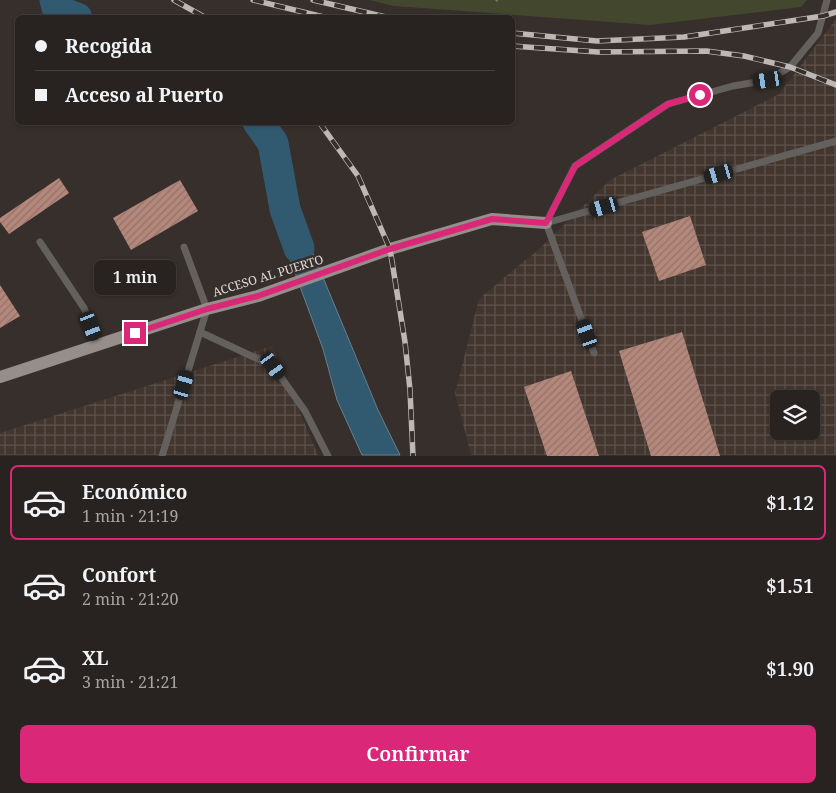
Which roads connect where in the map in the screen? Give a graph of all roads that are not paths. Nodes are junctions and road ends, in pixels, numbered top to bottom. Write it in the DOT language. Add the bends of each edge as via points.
graph roads {
  1 [pos="827,0"];
  2 [pos="836,141"];
  3 [pos="546,223"];
  4 [pos="40,242"];
  5 [pos="184,247"];
  6 [pos="207,309"];
  7 [pos="200,332"];
  8 [pos="99,345"];
  9 [pos="594,353"];
  10 [pos="0,377"];
  11 [pos="162,456"];
  12 [pos="328,456"];
  1 -- 3 [label="lane" via="818,33 790,67 768,80 668,104 575,166"];
  2 -- 3 [label="lane"];
  3 -- 6 [label="main road, ACCESO AL PUERTO" via="492,219 390,249 258,296"];
  3 -- 9 [label="lane"];
  4 -- 8 [label="lane" via="84,308"];
  5 -- 6 [label="lane"];
  6 -- 7 [label="lane"];
  6 -- 8 [label="main road, ACCESO AL PUERTO"];
  7 -- 11 [label="lane"];
  7 -- 12 [label="lane" via="273,366 305,411"];
  8 -- 10 [label="main road, ACCESO AL PUERTO"];
}
